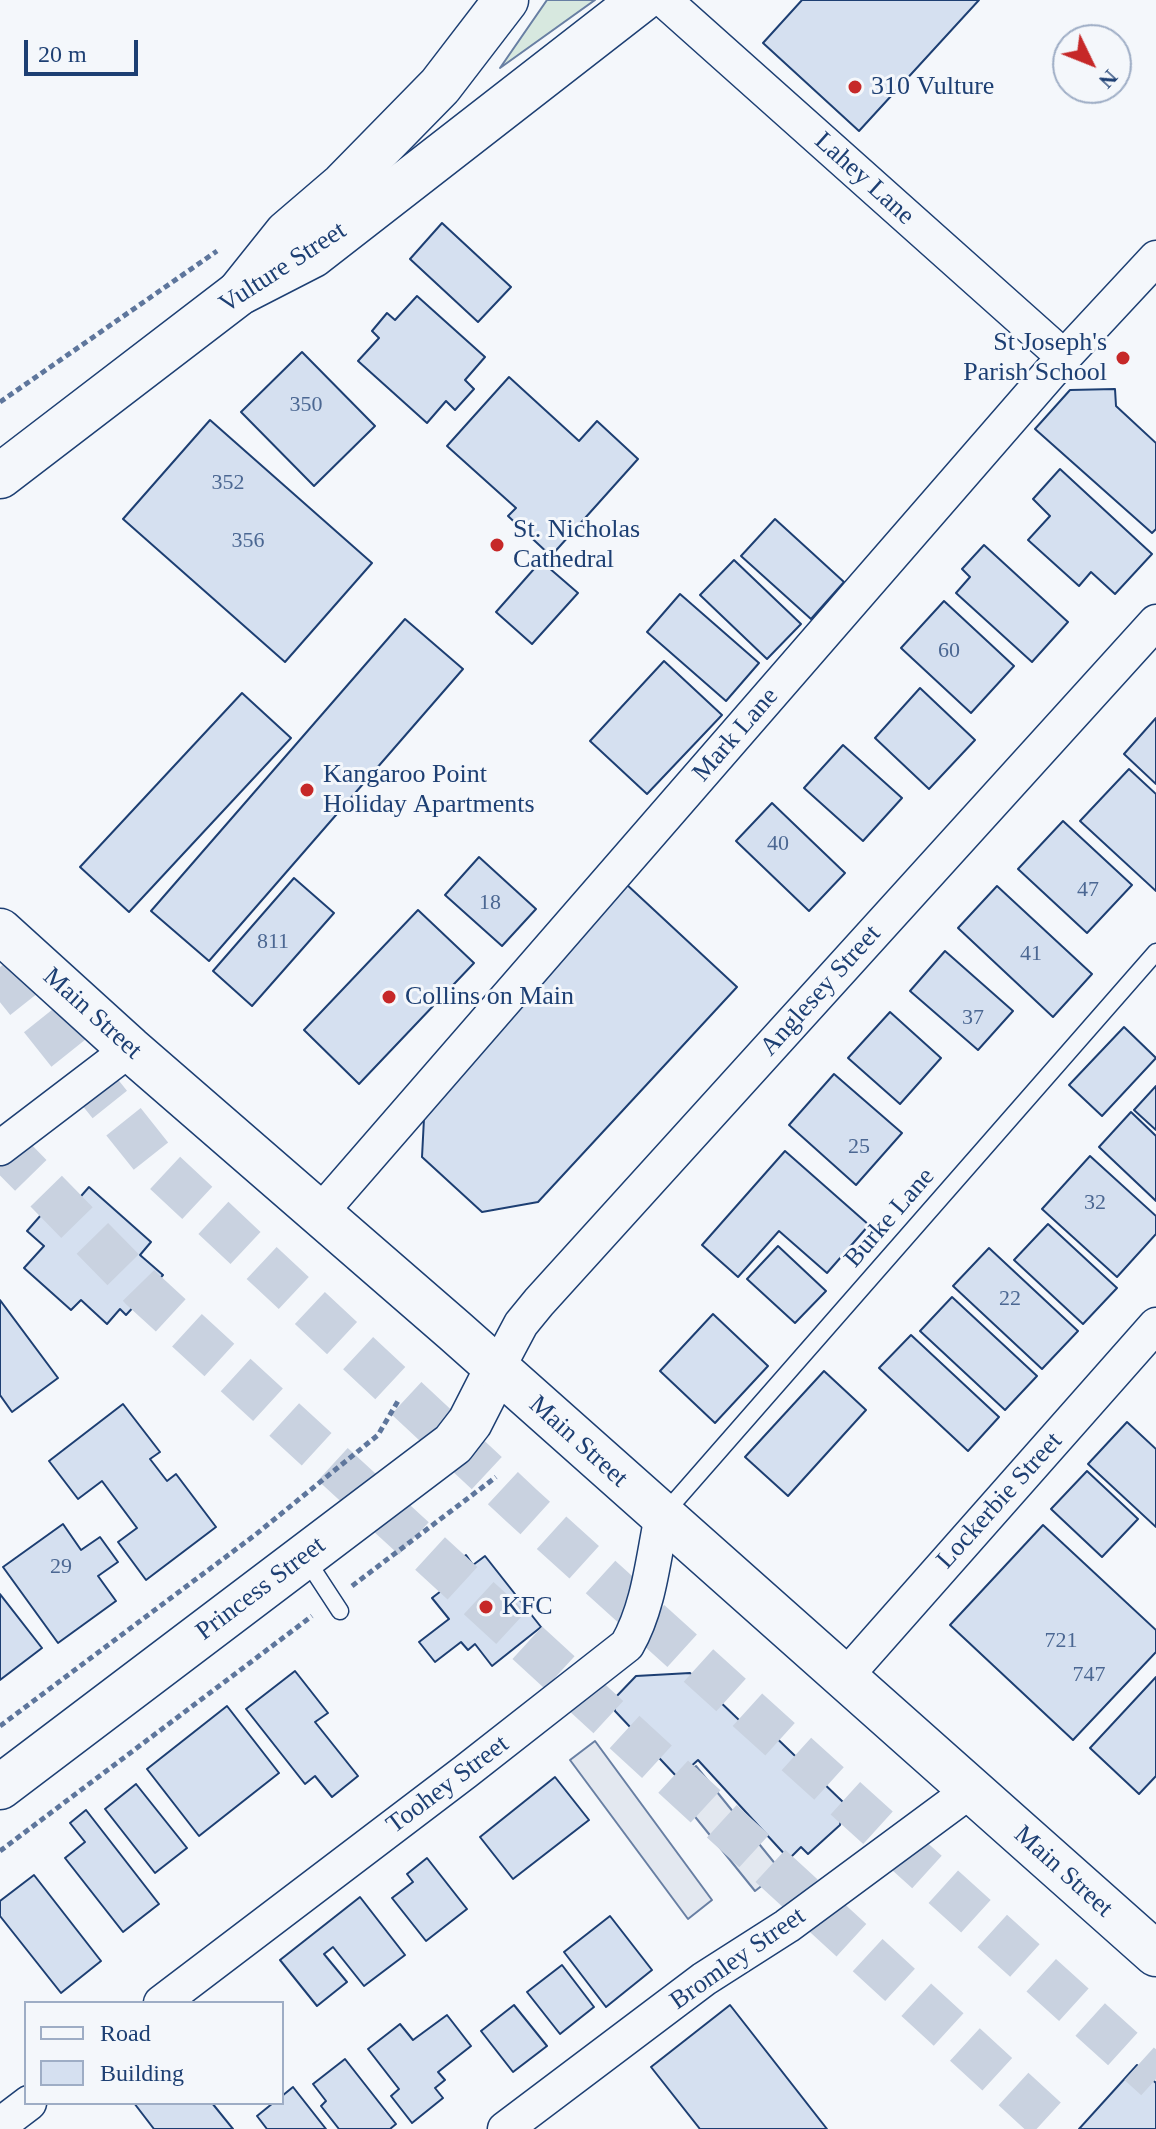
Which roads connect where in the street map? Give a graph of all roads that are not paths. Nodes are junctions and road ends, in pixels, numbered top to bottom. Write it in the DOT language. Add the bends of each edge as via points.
graph roads {
  1 [pos="506,0"];
  2 [pos="641,0"];
  3 [pos="664,0"];
  4 [pos="1156,258"];
  5 [pos="239,293"];
  6 [pos="1064,357"];
  7 [pos="0,476"];
  8 [pos="1156,622"];
  9 [pos="0,931"];
  10 [pos="1156,952"];
  11 [pos="130,1049"];
  12 [pos="0,1148"];
  13 [pos="319,1214"];
  14 [pos="1156,1325"];
  15 [pos="497,1369"];
  16 [pos="662,1516"];
  17 [pos="304,1557"];
  18 [pos="337,1606"];
  19 [pos="844,1678"];
  20 [pos="0,1787"];
  21 [pos="971,1790"];
  22 [pos="1156,1954"];
  23 [pos="164,2001"];
  24 [pos="26,2105"];
  25 [pos="0,2125"];
  26 [pos="505,2129"];
  1 -- 5 [label="main road" via="440,86 343,185 287,233"];
  2 -- 5 [label="main road, Vulture Street" via="313,255"];
  3 -- 6 [label="street, Lahey Lane"];
  4 -- 6 [label="street, Mark Lane"];
  5 -- 7 [label="main road, Vulture Street"];
  6 -- 13 [label="street, Mark Lane"];
  8 -- 15 [label="street, Anglesey Street" via="539,1302"];
  9 -- 11 [label="main road, Main Street"];
  10 -- 16 [label="lane, Burke Lane"];
  11 -- 12 [label="street"];
  11 -- 13 [label="main road, Main Street"];
  13 -- 15 [label="main road, Main Street"];
  14 -- 19 [label="street, Lockerbie Street"];
  15 -- 16 [label="main road, Main Street"];
  15 -- 17 [label="main road, Princess Street" via="461,1436"];
  16 -- 19 [label="main road, Main Street"];
  16 -- 23 [label="street, Toohey Street" via="637,1629 627,1645"];
  17 -- 18 [label="lane"];
  17 -- 20 [label="main road, Princess Street"];
  19 -- 21 [label="main road, Main Street"];
  21 -- 22 [label="main road, Main Street"];
  21 -- 26 [label="street, Bromley Street" via="787,1926 704,1979"];
  24 -- 25 [label="street"];
}
